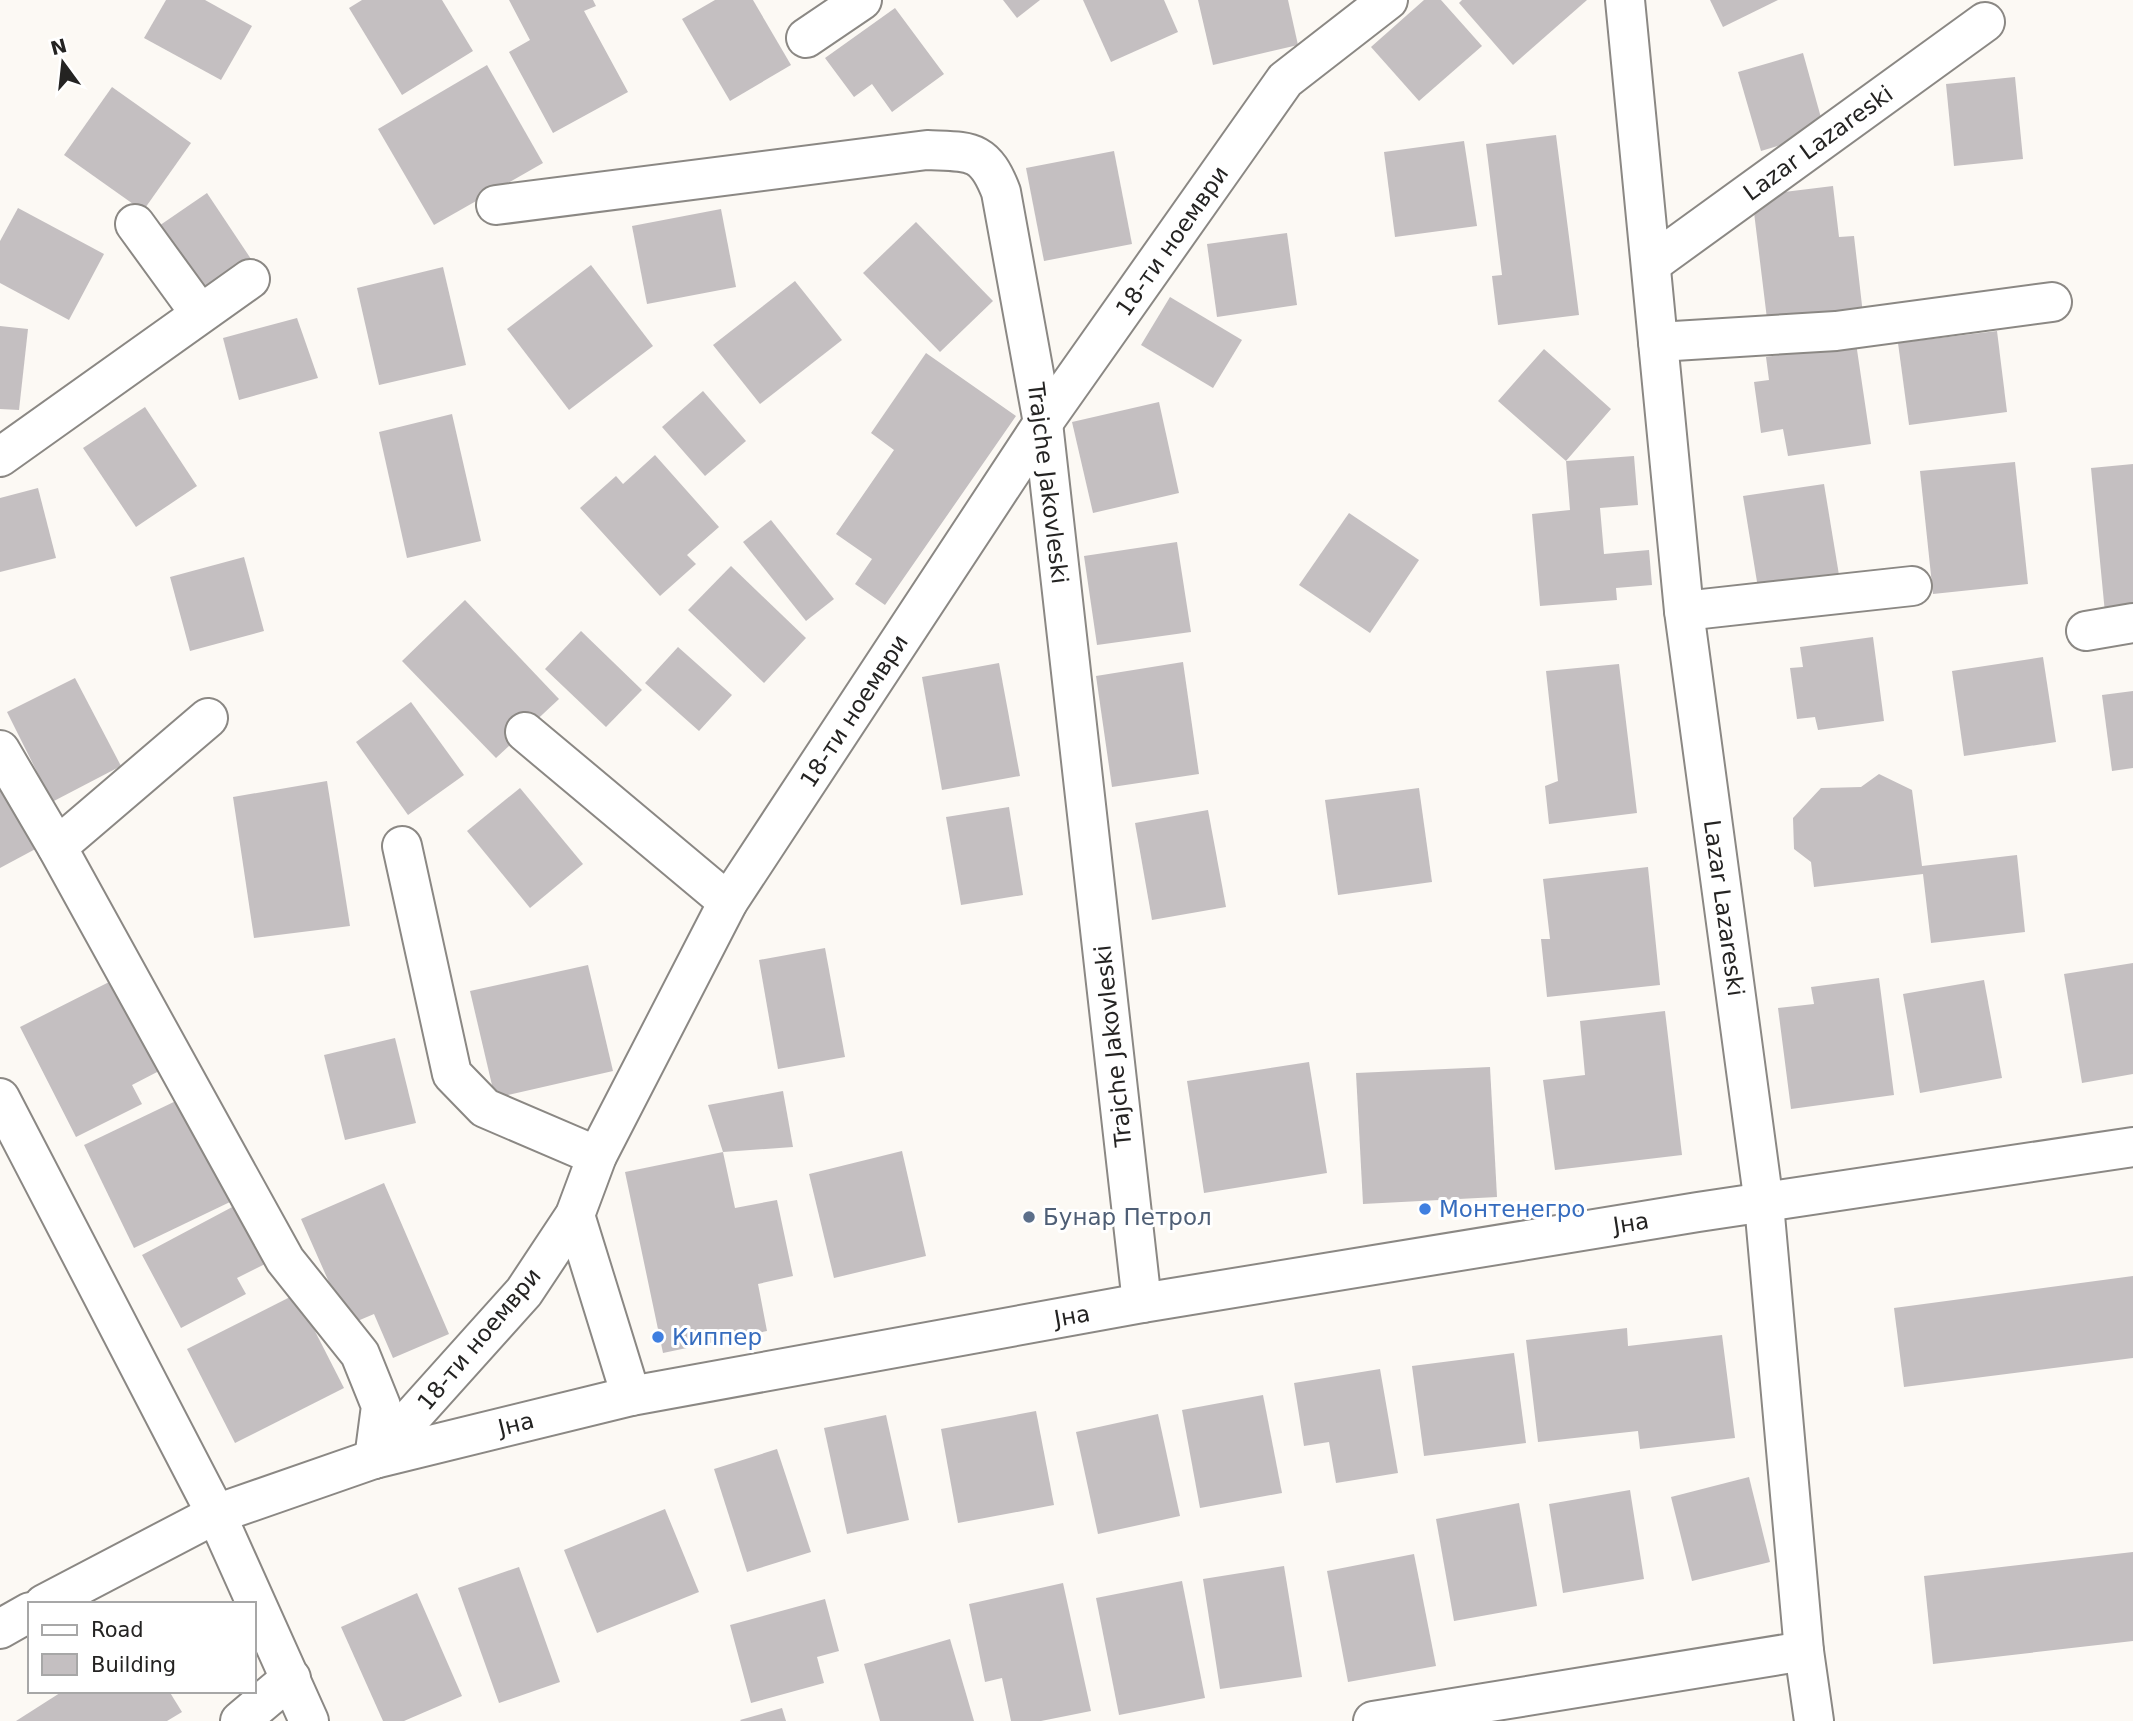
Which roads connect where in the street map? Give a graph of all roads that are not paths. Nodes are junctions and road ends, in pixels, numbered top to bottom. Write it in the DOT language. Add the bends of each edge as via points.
graph roads {
  1 [pos="862,0"];
  2 [pos="1388,0"];
  3 [pos="1625,0"];
  4 [pos="1985,23"];
  5 [pos="806,38"];
  6 [pos="496,205"];
  7 [pos="135,224"];
  8 [pos="1651,264"];
  9 [pos="250,279"];
  10 [pos="2052,302"];
  11 [pos="199,312"];
  12 [pos="1658,342"];
  13 [pos="1043,423"];
  14 [pos="0,457"];
  15 [pos="1912,586"];
  16 [pos="1684,611"];
  17 [pos="2133,623"];
  18 [pos="2086,631"];
  19 [pos="208,718"];
  20 [pos="525,732"];
  21 [pos="0,750"];
  22 [pos="402,846"];
  23 [pos="57,847"];
  24 [pos="728,902"];
  25 [pos="0,1098"];
  26 [pos="2133,1147"];
  27 [pos="597,1156"];
  28 [pos="1764,1204"];
  29 [pos="575,1215"];
  30 [pos="1142,1303"];
  31 [pos="631,1396"];
  32 [pos="374,1459"];
  33 [pos="216,1514"];
  34 [pos="48,1602"];
  35 [pos="28,1613"];
  36 [pos="0,1629"];
  37 [pos="1804,1651"];
  38 [pos="291,1678"];
  39 [pos="240,1721"];
  40 [pos="309,1721"];
  41 [pos="1373,1721"];
  42 [pos="1814,1721"];
  1 -- 5 [label="street"];
  2 -- 13 [label="street, 18-ти ноември" via="1285,80"];
  3 -- 8 [label="street, Lazar Lazareski"];
  4 -- 8 [label="street, Lazar Lazareski"];
  6 -- 13 [label="street, Trajche Jakovleski" via="927,150 966,152 991,166 1001,192"];
  7 -- 11 [label="street"];
  8 -- 12 [label="street, Lazar Lazareski"];
  9 -- 11 [label="street"];
  10 -- 12 [label="street" via="1836,331"];
  11 -- 14 [label="street"];
  12 -- 16 [label="street, Lazar Lazareski"];
  13 -- 24 [label="street, 18-ти ноември"];
  13 -- 30 [label="street, Trajche Jakovleski"];
  15 -- 16 [label="street"];
  16 -- 28 [label="street, Lazar Lazareski"];
  17 -- 18 [label="street"];
  19 -- 23 [label="street"];
  20 -- 24 [label="street"];
  21 -- 23 [label="street"];
  22 -- 27 [label="street" via="452,1074 485,1108"];
  23 -- 32 [label="street" via="285,1260 360,1354 381,1406"];
  24 -- 27 [label="street, 18-ти ноември"];
  25 -- 33 [label="street"];
  26 -- 28 [label="street, Јна"];
  27 -- 29 [label="street, 18-ти ноември"];
  28 -- 30 [label="street, Јна"];
  28 -- 37 [label="street, Lazar Lazareski"];
  29 -- 31 [label="street"];
  29 -- 32 [label="street, 18-ти ноември" via="523,1292"];
  30 -- 31 [label="street, Јна"];
  31 -- 32 [label="street, Јна"];
  32 -- 33 [label="street, Јна"];
  33 -- 34 [label="street, Јна"];
  33 -- 38 [label="street"];
  35 -- 36 [label="street"];
  37 -- 41 [label="street"];
  37 -- 42 [label="street, Lazar Lazareski"];
  38 -- 39 [label="street"];
  38 -- 40 [label="street"];
}
